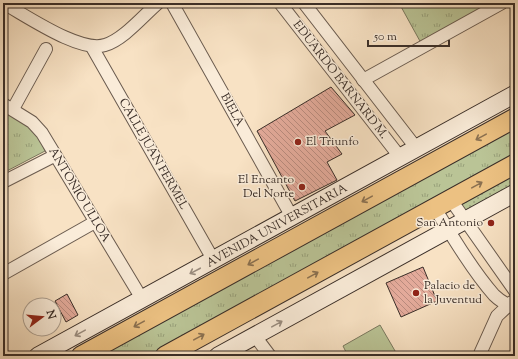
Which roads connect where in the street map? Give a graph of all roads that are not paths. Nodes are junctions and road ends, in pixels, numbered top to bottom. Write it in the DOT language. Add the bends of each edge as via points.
graph roads {
  1 [pos="3,3"];
  2 [pos="158,3"];
  3 [pos="172,3"];
  4 [pos="280,3"];
  5 [pos="304,3"];
  6 [pos="502,3"];
  7 [pos="92,47"];
  8 [pos="46,49"];
  9 [pos="364,80"];
  10 [pos="515,94"];
  11 [pos="8,107"];
  12 [pos="515,118"];
  13 [pos="417,149"];
  14 [pos="54,156"];
  15 [pos="400,157"];
  16 [pos="515,164"];
  17 [pos="3,182"];
  18 [pos="515,193"];
  19 [pos="443,204"];
  20 [pos="292,218"];
  21 [pos="465,220"];
  22 [pos="95,222"];
  23 [pos="448,230"];
  24 [pos="214,261"];
  25 [pos="3,274"];
  26 [pos="515,291"];
  27 [pos="142,300"];
  28 [pos="512,304"];
  29 [pos="255,336"];
  30 [pos="38,356"];
  31 [pos="81,356"];
  32 [pos="165,356"];
  33 [pos="218,356"];
  34 [pos="270,356"];
  35 [pos="479,356"];
  1 -- 7 [label="street" via="74,42"];
  2 -- 7 [label="street" via="118,39 106,45"];
  3 -- 20 [label="street, BIELA"];
  4 -- 15 [label="street, EDUARDO BARNARD M."];
  5 -- 9 [label="street, EDUARDO BARNARD M."];
  6 -- 9 [label="street"];
  7 -- 24 [label="street, CALLE JUAN FERMEL"];
  8 -- 11 [label="street"];
  9 -- 13 [label="street, EDUARDO BARNARD M."];
  10 -- 13 [label="main road, AVENIDA UNIVERSITARIA"];
  11 -- 14 [label="street, ANTONIO ULLOA" via="32,122 42,133"];
  12 -- 31 [label="main road, AVENIDA UNIVERSITARIA, one-way"];
  13 -- 15 [label="main road, AVENIDA UNIVERSITARIA"];
  14 -- 17 [label="street"];
  14 -- 22 [label="street, ANTONIO ULLOA"];
  15 -- 20 [label="main road, AVENIDA UNIVERSITARIA"];
  19 -- 16 [label="main road, one-way"];
  18 -- 21 [label="main road"];
  19 -- 21 [label="street"];
  19 -- 23 [label="street"];
  32 -- 19 [label="main road, one-way"];
  20 -- 24 [label="main road, AVENIDA UNIVERSITARIA"];
  21 -- 23 [label="main road"];
  21 -- 26 [label="street"];
  22 -- 25 [label="street"];
  22 -- 27 [label="street, ANTONIO ULLOA"];
  23 -- 28 [label="street" via="495,296"];
  29 -- 23 [label="main road, one-way"];
  24 -- 27 [label="main road, AVENIDA UNIVERSITARIA, one-way"];
  27 -- 30 [label="main road, AVENIDA UNIVERSITARIA, one-way"];
  28 -- 35 [label="street" via="497,316"];
  29 -- 33 [label="main road"];
  29 -- 34 [label="street"];
}
